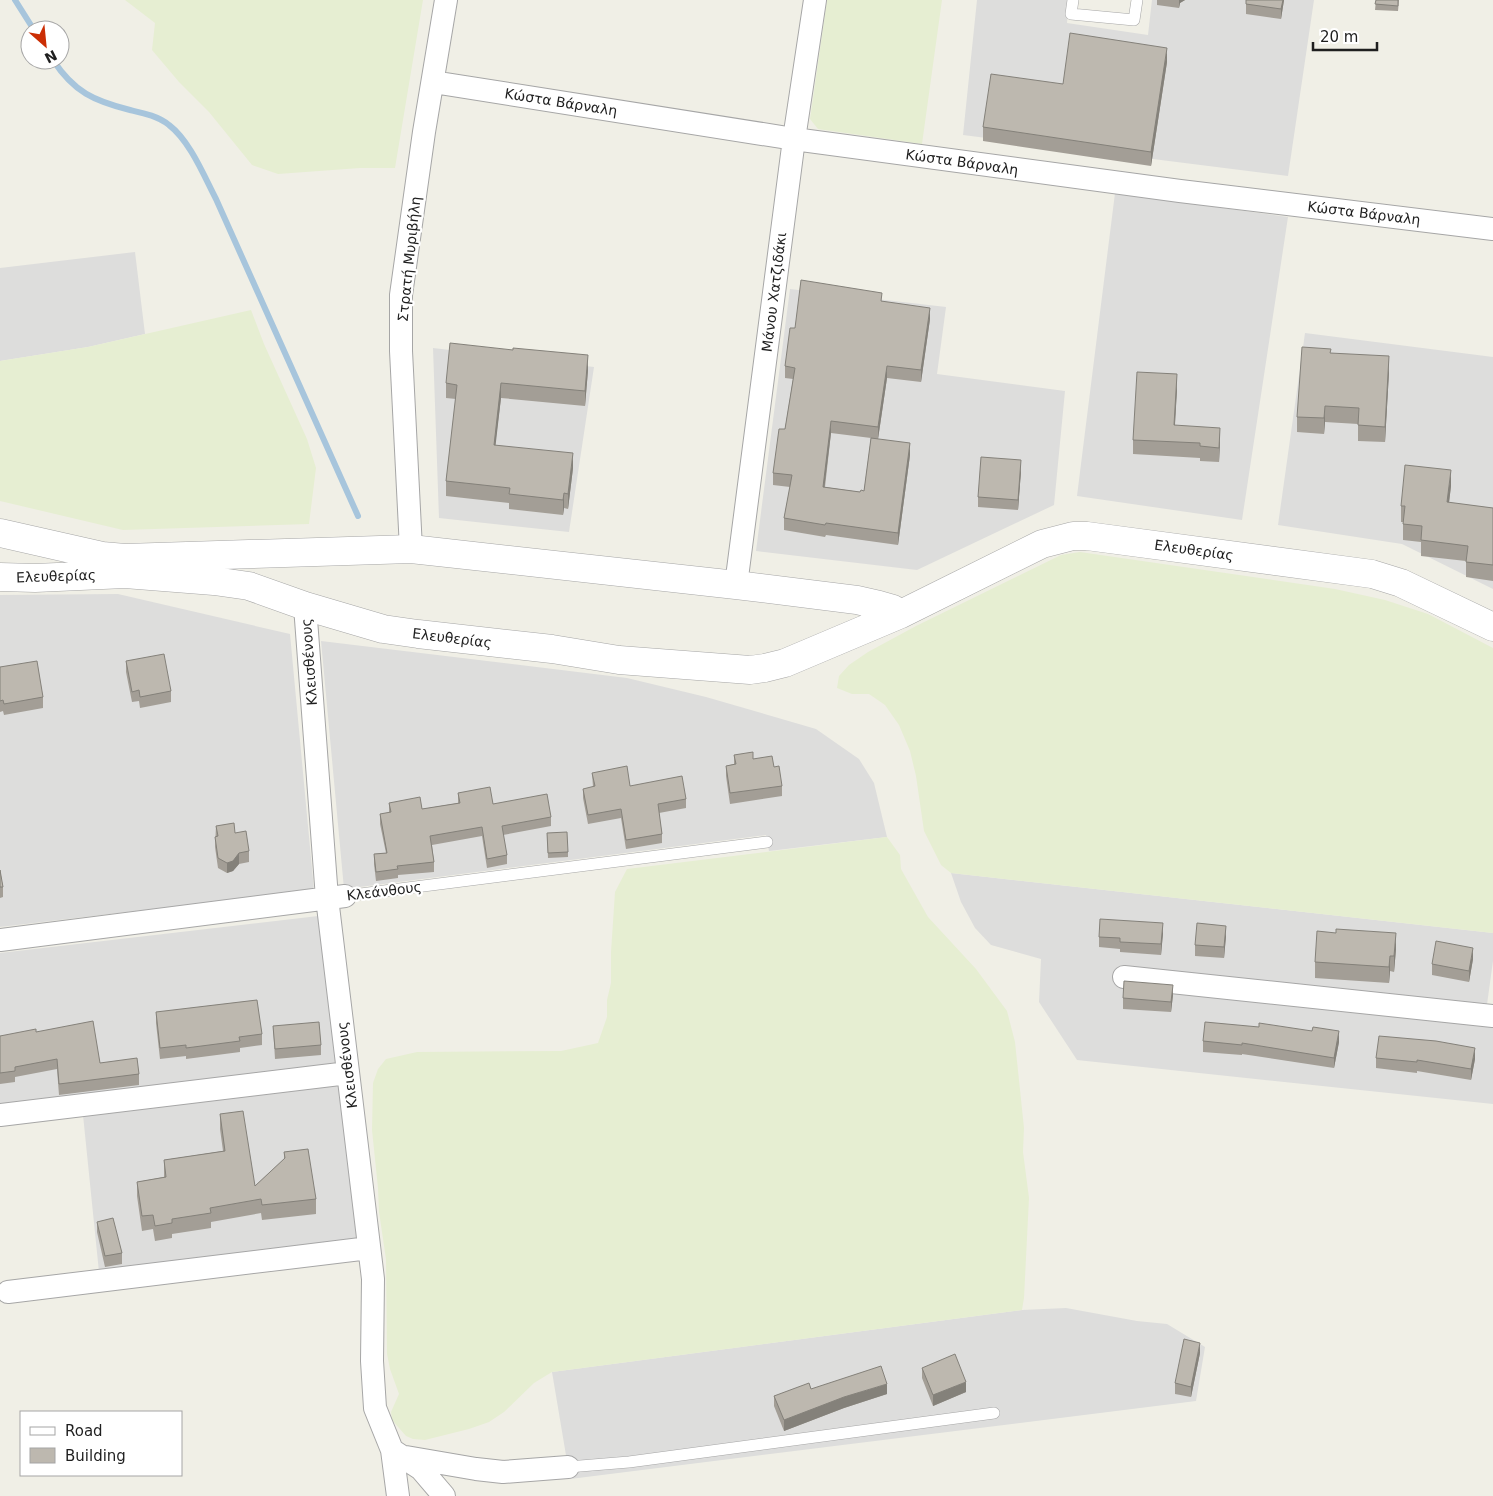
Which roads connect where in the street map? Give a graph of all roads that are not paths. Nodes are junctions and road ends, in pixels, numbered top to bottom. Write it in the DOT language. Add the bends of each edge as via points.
graph roads {
  1 [pos="446,0"];
  2 [pos="814,0"];
  3 [pos="1073,0"];
  4 [pos="1137,0"];
  5 [pos="433,82"];
  6 [pos="794,139"];
  7 [pos="1493,229"];
  8 [pos="0,533"];
  9 [pos="411,549"];
  10 [pos="0,576"];
  11 [pos="736,585"];
  12 [pos="305,606"];
  13 [pos="901,614"];
  14 [pos="1493,627"];
  15 [pos="767,842"];
  16 [pos="336,897"];
  17 [pos="0,940"];
  18 [pos="1124,977"];
  19 [pos="1493,1016"];
  20 [pos="348,1073"];
  21 [pos="0,1115"];
  22 [pos="369,1248"];
  23 [pos="8,1292"];
  24 [pos="994,1413"];
  25 [pos="396,1453"];
  26 [pos="568,1467"];
  27 [pos="398,1496"];
  28 [pos="444,1496"];
  1 -- 5 [label="street, Στρατή Μυριβήλη"];
  2 -- 6 [label="street, Μάνου Χατζιδάκι"];
  3 -- 4 [label="lane" via="1072,14 1134,20"];
  5 -- 6 [label="street, Κώστα Βάρναλη"];
  5 -- 9 [label="street, Στρατή Μυριβήλη" via="402,295 401,351"];
  6 -- 7 [label="street, Κώστα Βάρναλη"];
  6 -- 11 [label="street, Μάνου Χατζιδάκι"];
  8 -- 9 [label="street, Ελευθερίας" via="102,556 125,558"];
  9 -- 11 [label="street, Ελευθερίας"];
  10 -- 12 [label="street, Ελευθερίας" via="35,578 125,574 214,581 249,586"];
  11 -- 13 [label="street, Ελευθερίας" via="856,600"];
  12 -- 13 [label="street, Ελευθερίας" via="383,629 618,660 750,670 785,663"];
  12 -- 16 [label="street, Κλεισθένους"];
  13 -- 14 [label="street, Ελευθερίας" via="1042,544 1087,536 1372,574 1401,583"];
  15 -- 16 [label="lane, Κλεάνθους"];
  16 -- 17 [label="street, Κλεάνθους"];
  16 -- 20 [label="street, Κλεισθένους"];
  18 -- 19 [label="street"];
  20 -- 21 [label="street"];
  20 -- 22 [label="street, Κλεισθένους"];
  22 -- 23 [label="street"];
  22 -- 25 [label="street, Κλεισθένους" via="375,1408"];
  24 -- 26 [label="lane" via="696,1454"];
  25 -- 26 [label="street" via="476,1470 503,1472"];
  25 -- 27 [label="street, Κλεισθένους"];
  25 -- 28 [label="street" via="421,1469"];
}
